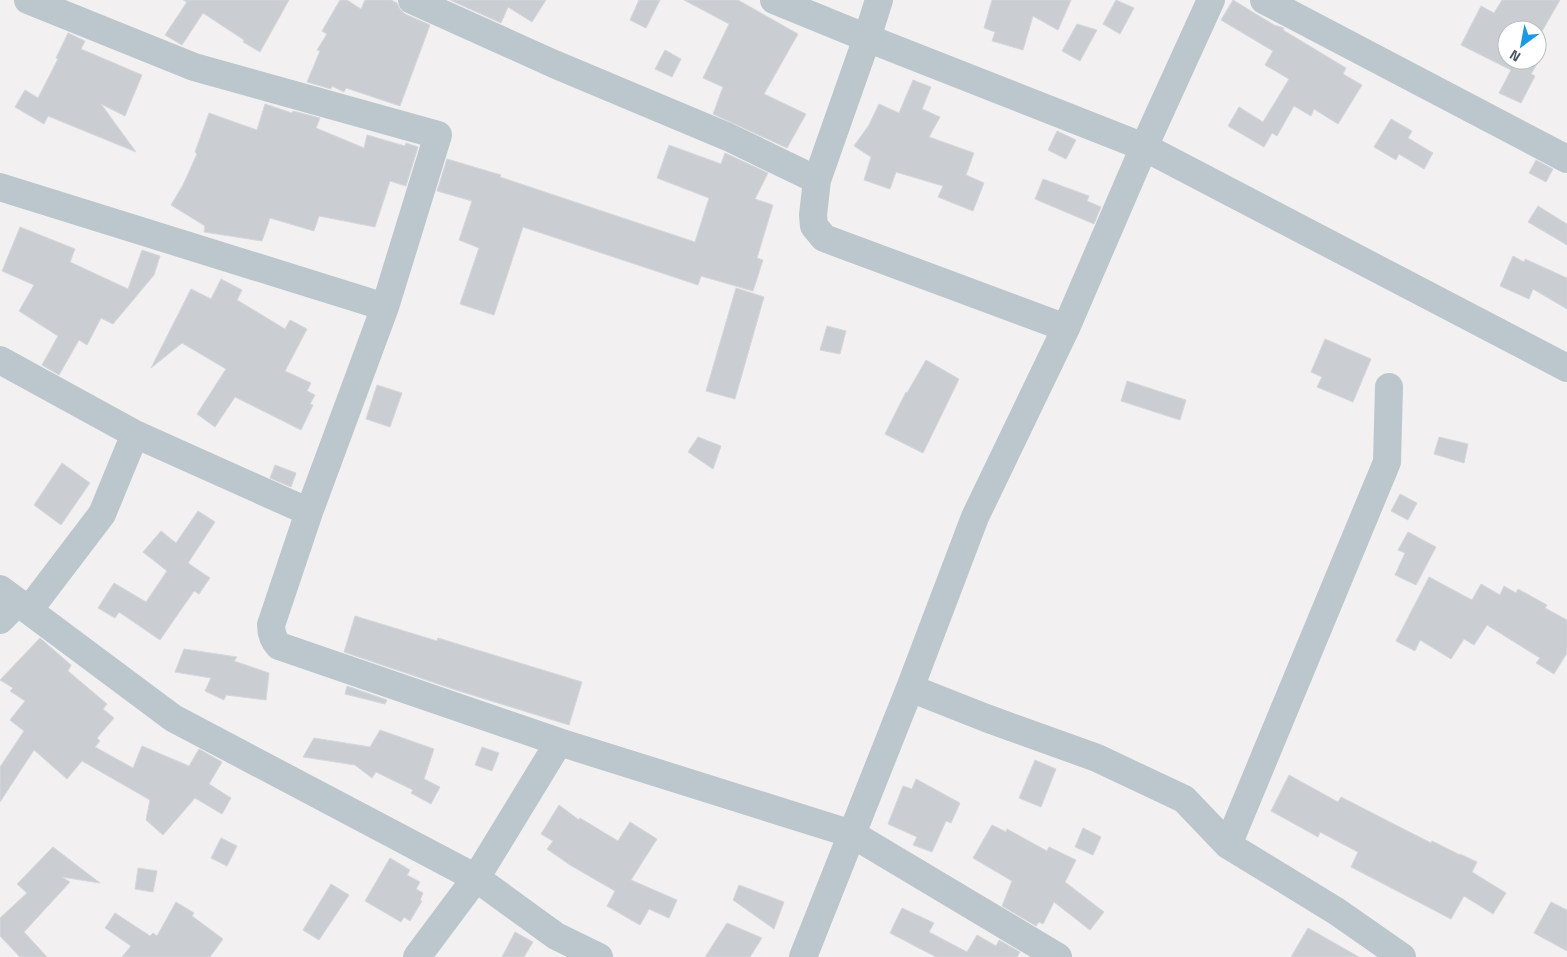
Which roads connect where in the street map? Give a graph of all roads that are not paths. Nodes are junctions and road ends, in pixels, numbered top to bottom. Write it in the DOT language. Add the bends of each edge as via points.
graph roads {
  1 [pos="28,0"];
  2 [pos="412,0"];
  3 [pos="774,0"];
  4 [pos="878,0"];
  5 [pos="1211,0"];
  6 [pos="1264,0"];
  7 [pos="867,38"];
  8 [pos="1144,147"];
  9 [pos="1567,159"];
  10 [pos="817,180"];
  11 [pos="0,187"];
  12 [pos="385,307"];
  13 [pos="1066,328"];
  14 [pos="0,360"];
  15 [pos="1567,368"];
  16 [pos="1389,387"];
  17 [pos="135,434"];
  18 [pos="309,512"];
  19 [pos="6,604"];
  20 [pos="910,688"];
  21 [pos="558,742"];
  22 [pos="852,834"];
  23 [pos="1228,845"];
  24 [pos="476,878"];
  25 [pos="417,957"];
  26 [pos="599,957"];
  27 [pos="802,957"];
  28 [pos="1058,957"];
  29 [pos="1402,957"];
  1 -- 12 [label="street" via="194,67 438,135"];
  2 -- 10 [label="street" via="728,137"];
  3 -- 7 [label="street"];
  4 -- 7 [label="street"];
  5 -- 8 [label="street"];
  6 -- 9 [label="street"];
  7 -- 8 [label="street"];
  7 -- 10 [label="street"];
  8 -- 13 [label="street"];
  8 -- 15 [label="street"];
  10 -- 13 [label="street" via="812,215 814,226 824,238"];
  11 -- 12 [label="street"];
  12 -- 18 [label="street"];
  13 -- 20 [label="street" via="975,517"];
  14 -- 17 [label="street"];
  16 -- 23 [label="street" via="1387,462"];
  17 -- 18 [label="street"];
  17 -- 19 [label="street" via="102,514 32,606"];
  18 -- 21 [label="street" via="271,625 274,641 297,653"];
  19 -- 24 [label="street" via="173,718"];
  20 -- 22 [label="street"];
  20 -- 23 [label="street" via="1096,758 1184,799"];
  21 -- 22 [label="street"];
  21 -- 24 [label="street"];
  22 -- 27 [label="street"];
  22 -- 28 [label="street"];
  23 -- 29 [label="street" via="1336,911"];
  24 -- 25 [label="street"];
  24 -- 26 [label="street" via="556,936"];
}
